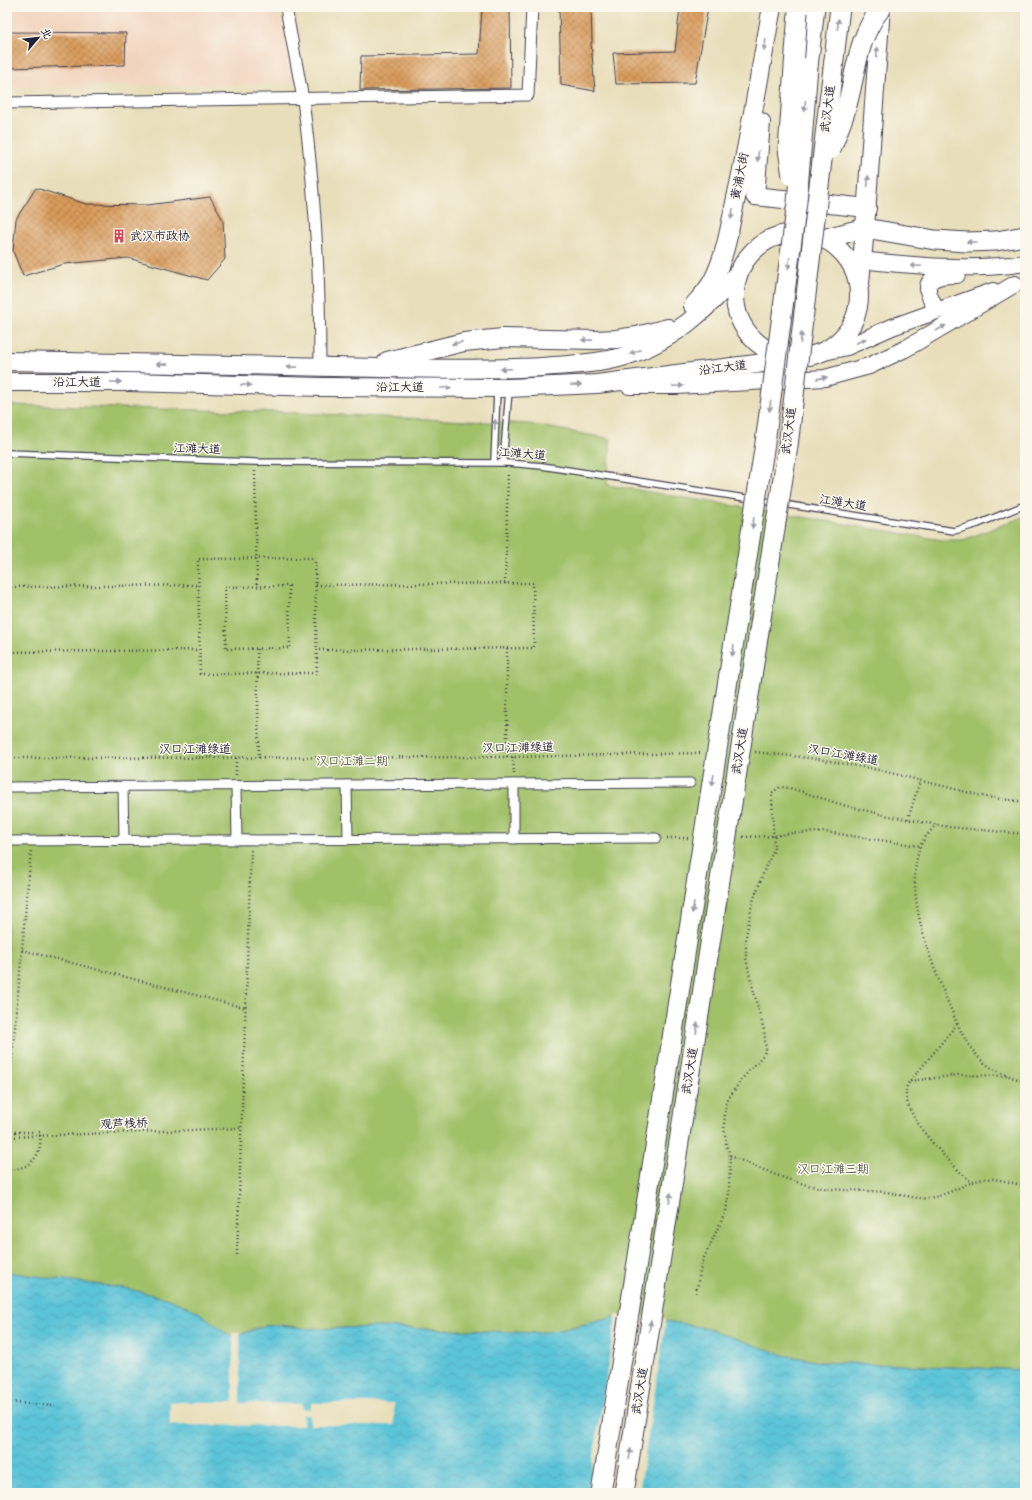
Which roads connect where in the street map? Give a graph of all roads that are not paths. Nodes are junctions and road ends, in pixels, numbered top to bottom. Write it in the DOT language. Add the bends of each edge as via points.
graph roads {
  1 [pos="286,7"];
  2 [pos="532,7"];
  3 [pos="772,7"];
  4 [pos="798,7"];
  5 [pos="815,7"];
  6 [pos="840,7"];
  7 [pos="881,7"];
  8 [pos="759,76"];
  9 [pos="302,99"];
  10 [pos="7,103"];
  11 [pos="820,177"];
  12 [pos="797,202"];
  13 [pos="867,208"];
  14 [pos="865,228"];
  15 [pos="1018,238"];
  16 [pos="824,239"];
  17 [pos="855,260"];
  18 [pos="1025,263"];
  19 [pos="996,266"];
  20 [pos="741,269"];
  21 [pos="1020,283"];
  22 [pos="936,310"];
  23 [pos="693,320"];
  24 [pos="670,328"];
  25 [pos="824,352"];
  26 [pos="792,358"];
  27 [pos="7,361"];
  28 [pos="320,367"];
  29 [pos="363,367"];
  30 [pos="7,382"];
  31 [pos="597,384"];
  32 [pos="503,388"];
  33 [pos="7,453"];
  34 [pos="494,462"];
  35 [pos="505,462"];
  36 [pos="1025,505"];
  37 [pos="690,783"];
  38 [pos="514,784"];
  39 [pos="347,785"];
  40 [pos="236,786"];
  41 [pos="7,787"];
  42 [pos="123,787"];
  43 [pos="656,838"];
  44 [pos="514,839"];
  45 [pos="124,840"];
  46 [pos="237,840"];
  47 [pos="348,840"];
  48 [pos="7,841"];
  49 [pos="601,1493"];
  50 [pos="624,1493"];
  1 -- 9 [label="street"];
  2 -- 9 [label="street" via="528,95"];
  3 -- 8 [label="main road, 黄浦大街, one-way"];
  4 -- 12 [label="highway, bridge" via="788,149"];
  5 -- 12 [label="highway, 武汉大道, one-way, bridge"];
  11 -- 6 [label="highway, 武汉大道, one-way, bridge"];
  7 -- 11 [label="highway, bridge" via="864,36 846,109"];
  13 -- 7 [label="main road, one-way"];
  8 -- 13 [label="main road, one-way" via="763,100 755,196"];
  8 -- 24 [label="main road, 黄浦大街, one-way" via="741,176 720,262 708,289"];
  9 -- 10 [label="street"];
  9 -- 28 [label="street" via="316,217"];
  50 -- 11 [label="highway, 武汉大道, one-way, bridge" via="788,446"];
  12 -- 49 [label="highway, 武汉大道, one-way, bridge" via="765,443"];
  13 -- 14 [label="main road"];
  15 -- 14 [label="highway, one-way" via="996,242 935,240"];
  14 -- 16 [label="highway"];
  14 -- 17 [label="main road"];
  16 -- 17 [label="main road"];
  16 -- 20 [label="main road" via="802,233 771,239 753,251"];
  19 -- 17 [label="main road, one-way" via="918,266"];
  17 -- 25 [label="main road" via="859,290 858,312 841,340"];
  18 -- 19 [label="main road"];
  19 -- 22 [label="main road" via="978,277 945,274 933,280 928,285 928,291"];
  20 -- 23 [label="main road, 沿江大道"];
  20 -- 26 [label="main road" via="737,279 735,301 741,322 750,336 762,347"];
  21 -- 22 [label="main road"];
  31 -- 21 [label="main road, one-way" via="676,386 825,378 869,366 905,349"];
  25 -- 22 [label="main road, one-way" via="847,347"];
  23 -- 24 [label="main road"];
  23 -- 29 [label="main road, 沿江大道, one-way" via="647,347 620,358 597,362 492,369"];
  24 -- 29 [label="main road, one-way" via="616,339 503,338 464,342"];
  25 -- 26 [label="main road" via="803,358"];
  26 -- 31 [label="main road, 沿江大道"];
  28 -- 27 [label="main road, 沿江大道, one-way"];
  28 -- 29 [label="main road, 沿江大道"];
  30 -- 32 [label="main road, 沿江大道, one-way"];
  32 -- 31 [label="main road, 沿江大道, one-way"];
  34 -- 32 [label="lane, one-way"];
  32 -- 35 [label="lane"];
  33 -- 34 [label="lane, 江滩大道" via="254,462"];
  34 -- 35 [label="lane, 江滩大道"];
  35 -- 36 [label="lane, 江滩大道" via="948,530 964,529"];
  37 -- 38 [label="street"];
  38 -- 39 [label="street"];
  38 -- 44 [label="street"];
  39 -- 40 [label="street"];
  39 -- 47 [label="street"];
  40 -- 42 [label="street"];
  40 -- 46 [label="street"];
  41 -- 42 [label="street"];
  42 -- 45 [label="street"];
  43 -- 44 [label="street"];
  44 -- 47 [label="street"];
  45 -- 46 [label="street"];
  45 -- 48 [label="street"];
  46 -- 47 [label="street"];
}
